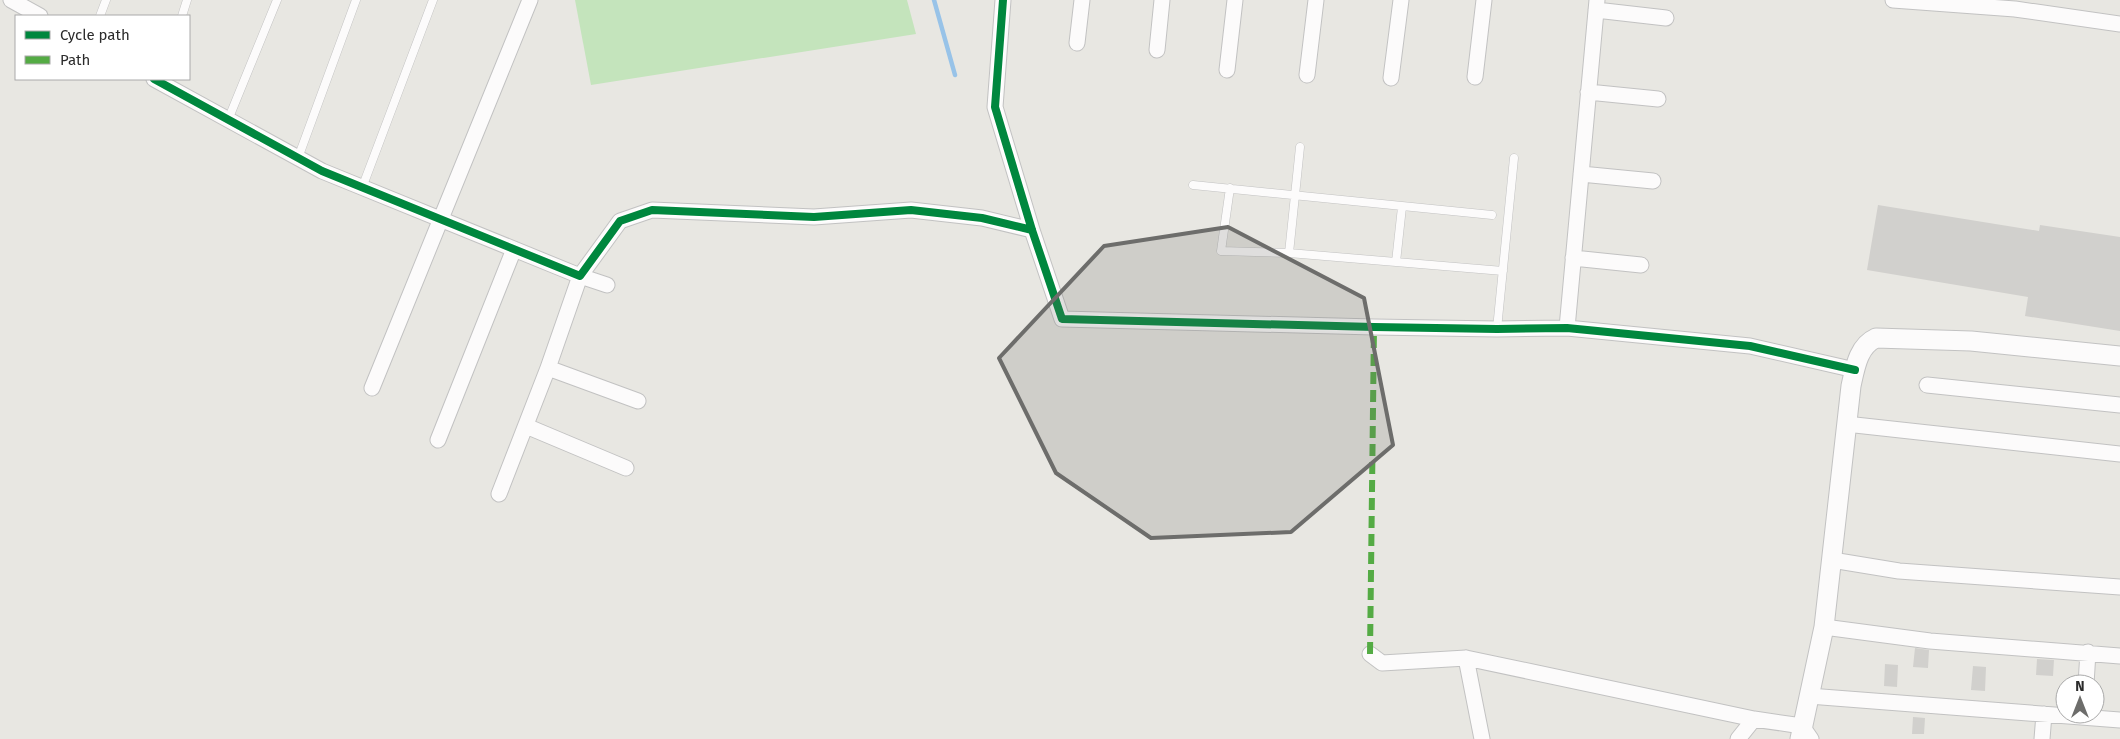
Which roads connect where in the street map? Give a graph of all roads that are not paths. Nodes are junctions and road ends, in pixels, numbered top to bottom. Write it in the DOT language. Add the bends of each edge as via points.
graph roads {
  1 [pos="106,0"];
  2 [pos="187,0"];
  3 [pos="277,0"];
  4 [pos="356,0"];
  5 [pos="433,0"];
  6 [pos="530,0"];
  7 [pos="1003,0"];
  8 [pos="1082,0"];
  9 [pos="1162,0"];
  10 [pos="1235,0"];
  11 [pos="1316,0"];
  12 [pos="1401,0"];
  13 [pos="1484,0"];
  14 [pos="1893,0"];
  15 [pos="20,2"];
  16 [pos="1596,5"];
  17 [pos="39,15"];
  18 [pos="100,15"];
  19 [pos="182,15"];
  20 [pos="1666,18"];
  21 [pos="2120,24"];
  22 [pos="1077,43"];
  23 [pos="1158,50"];
  24 [pos="1227,70"];
  25 [pos="1307,75"];
  26 [pos="1475,77"];
  27 [pos="1391,78"];
  28 [pos="158,80"];
  29 [pos="1588,92"];
  30 [pos="1658,99"];
  31 [pos="228,120"];
  32 [pos="1300,147"];
  33 [pos="298,158"];
  34 [pos="1514,158"];
  35 [pos="1581,174"];
  36 [pos="1653,180"];
  37 [pos="1193,185"];
  38 [pos="362,188"];
  39 [pos="1230,188"];
  40 [pos="1295,196"];
  41 [pos="1402,207"];
  42 [pos="1492,214"];
  43 [pos="442,220"];
  44 [pos="1032,230"];
  45 [pos="514,249"];
  46 [pos="1289,253"];
  47 [pos="1573,258"];
  48 [pos="1396,262"];
  49 [pos="1641,266"];
  50 [pos="1503,271"];
  51 [pos="580,276"];
  52 [pos="607,285"];
  53 [pos="1567,328"];
  54 [pos="1497,329"];
  55 [pos="2120,356"];
  56 [pos="548,368"];
  57 [pos="1855,370"];
  58 [pos="1927,385"];
  59 [pos="372,388"];
  60 [pos="638,401"];
  61 [pos="2120,405"];
  62 [pos="1846,424"];
  63 [pos="526,426"];
  64 [pos="438,440"];
  65 [pos="2120,454"];
  66 [pos="626,468"];
  67 [pos="499,494"];
  68 [pos="1832,560"];
  69 [pos="2120,587"];
  70 [pos="1824,627"];
  71 [pos="2088,652"];
  72 [pos="1370,654"];
  73 [pos="2120,656"];
  74 [pos="1466,658"];
  75 [pos="2087,674"];
  76 [pos="1809,696"];
  77 [pos="2044,714"];
  78 [pos="2055,715"];
  79 [pos="2105,718"];
  80 [pos="1754,719"];
  81 [pos="2120,720"];
  82 [pos="1804,735"];
  83 [pos="1482,739"];
  84 [pos="1738,739"];
  85 [pos="2042,739"];
  1 -- 18 [label="lane"];
  2 -- 19 [label="lane"];
  3 -- 31 [label="lane"];
  4 -- 33 [label="lane"];
  5 -- 38 [label="lane"];
  6 -- 43 [label="street"];
  7 -- 44 [label="street" via="994,107"];
  8 -- 22 [label="street"];
  9 -- 23 [label="street"];
  10 -- 24 [label="street"];
  11 -- 25 [label="street"];
  12 -- 27 [label="street"];
  13 -- 26 [label="street"];
  14 -- 21 [label="street" via="2015,9"];
  15 -- 17 [label="street"];
  16 -- 20 [label="street"];
  16 -- 29 [label="street"];
  28 -- 31 [label="street"];
  29 -- 30 [label="street"];
  29 -- 35 [label="street"];
  31 -- 33 [label="street"];
  32 -- 40 [label="lane"];
  33 -- 38 [label="street"];
  34 -- 50 [label="lane"];
  35 -- 36 [label="street"];
  35 -- 47 [label="street"];
  37 -- 39 [label="lane"];
  38 -- 43 [label="street"];
  39 -- 40 [label="lane"];
  39 -- 46 [label="lane" via="1221,250"];
  40 -- 41 [label="lane"];
  40 -- 46 [label="lane"];
  41 -- 42 [label="lane"];
  41 -- 48 [label="lane"];
  43 -- 45 [label="street"];
  43 -- 59 [label="street"];
  44 -- 51 [label="street" via="982,218 910,210 814,216 652,210 620,221"];
  44 -- 54 [label="street" via="1062,319"];
  45 -- 51 [label="street"];
  45 -- 64 [label="street"];
  46 -- 48 [label="lane"];
  47 -- 49 [label="street"];
  47 -- 53 [label="street"];
  48 -- 50 [label="lane"];
  50 -- 54 [label="lane"];
  51 -- 52 [label="street"];
  51 -- 56 [label="street"];
  53 -- 54 [label="street"];
  53 -- 57 [label="street" via="1750,346"];
  55 -- 57 [label="street" via="1971,341 1876,338 1864,347"];
  56 -- 60 [label="street"];
  56 -- 63 [label="street"];
  57 -- 62 [label="street"];
  58 -- 61 [label="street"];
  62 -- 65 [label="street"];
  62 -- 68 [label="street"];
  63 -- 66 [label="street"];
  63 -- 67 [label="street"];
  68 -- 69 [label="street" via="1900,571"];
  68 -- 70 [label="street"];
  70 -- 71 [label="street" via="1930,641"];
  70 -- 76 [label="street"];
  71 -- 73 [label="street"];
  71 -- 75 [label="street"];
  72 -- 74 [label="street" via="1382,663"];
  74 -- 80 [label="street"];
  74 -- 83 [label="street"];
  76 -- 77 [label="street"];
  76 -- 82 [label="street"];
  77 -- 78 [label="street"];
  77 -- 85 [label="street"];
  79 -- 81 [label="street"];
  80 -- 82 [label="street"];
  80 -- 84 [label="street"];
}
